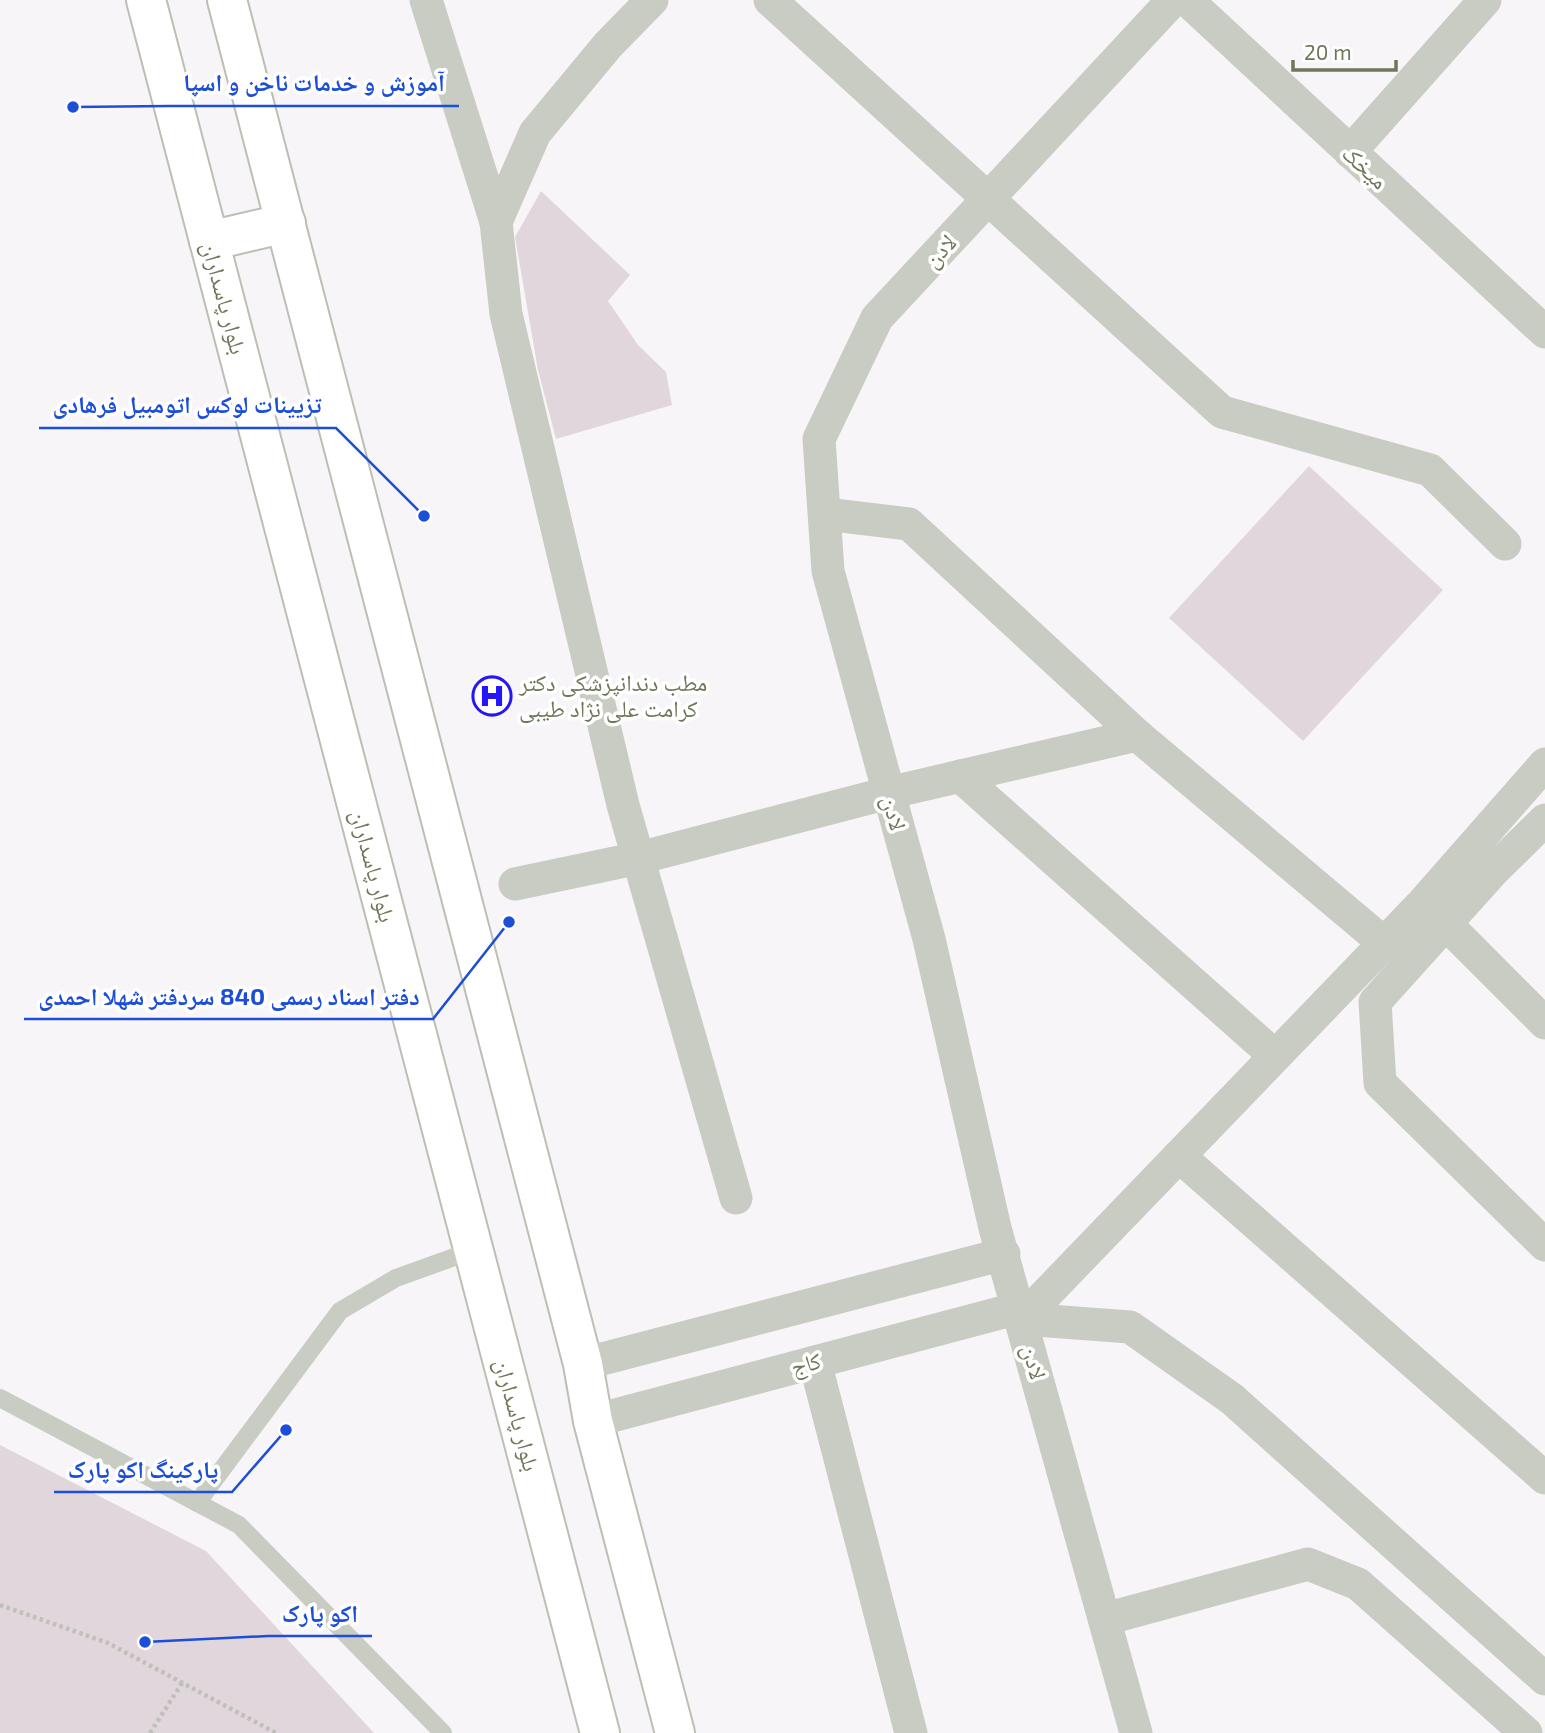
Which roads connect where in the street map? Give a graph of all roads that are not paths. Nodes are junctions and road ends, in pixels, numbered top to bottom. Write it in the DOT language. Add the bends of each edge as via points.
graph roads {
  1 [pos="146,0"];
  2 [pos="227,0"];
  3 [pos="426,0"];
  4 [pos="652,0"];
  5 [pos="770,0"];
  6 [pos="1173,0"];
  7 [pos="1186,0"];
  8 [pos="1485,0"];
  9 [pos="1350,152"];
  10 [pos="988,199"];
  11 [pos="496,222"];
  12 [pos="286,223"];
  13 [pos="209,241"];
  14 [pos="1545,332"];
  15 [pos="825,514"];
  16 [pos="1505,544"];
  17 [pos="1137,735"];
  18 [pos="1545,764"];
  19 [pos="960,776"];
  20 [pos="888,793"];
  21 [pos="1545,820"];
  22 [pos="639,858"];
  23 [pos="514,884"];
  24 [pos="1445,923"];
  25 [pos="1384,943"];
  26 [pos="1350,979"];
  27 [pos="1375,1002"];
  28 [pos="1545,1023"];
  29 [pos="1275,1056"];
  30 [pos="1179,1156"];
  31 [pos="736,1198"];
  32 [pos="1545,1245"];
  33 [pos="474,1250"];
  34 [pos="1004,1254"];
  35 [pos="1020,1313"];
  36 [pos="815,1362"];
  37 [pos="583,1364"];
  38 [pos="0,1398"];
  39 [pos="593,1421"];
  40 [pos="1545,1478"];
  41 [pos="197,1503"];
  42 [pos="1104,1619"];
  43 [pos="1545,1679"];
  44 [pos="443,1733"];
  45 [pos="600,1733"];
  46 [pos="675,1733"];
  47 [pos="911,1733"];
  48 [pos="1136,1733"];
  49 [pos="1526,1733"];
  1 -- 13 [label="main road, بلوار پاسداران"];
  2 -- 12 [label="main road"];
  3 -- 11 [label="street"];
  4 -- 11 [label="street" via="535,133"];
  5 -- 10 [label="street"];
  6 -- 10 [label="street, لادن"];
  7 -- 9 [label="street, میخک"];
  8 -- 9 [label="street"];
  9 -- 14 [label="street, میخک"];
  10 -- 15 [label="street, لادن" via="877,318 819,439"];
  10 -- 16 [label="street" via="1222,412 1430,470"];
  11 -- 22 [label="street" via="506,314"];
  12 -- 13 [label="main road"];
  12 -- 37 [label="main road"];
  13 -- 33 [label="main road, بلوار پاسداران"];
  15 -- 17 [label="street" via="909,524"];
  15 -- 20 [label="street, لادن" via="828,571"];
  17 -- 19 [label="street"];
  17 -- 25 [label="street"];
  18 -- 25 [label="street"];
  19 -- 20 [label="street"];
  19 -- 29 [label="street"];
  20 -- 22 [label="street"];
  20 -- 34 [label="street, لادن" via="929,939"];
  21 -- 24 [label="street"];
  22 -- 23 [label="street"];
  22 -- 31 [label="street"];
  24 -- 27 [label="street"];
  24 -- 28 [label="street"];
  25 -- 26 [label="street"];
  26 -- 27 [label="street"];
  26 -- 29 [label="street"];
  27 -- 32 [label="street" via="1380,1083"];
  29 -- 30 [label="street"];
  30 -- 35 [label="street"];
  30 -- 40 [label="street"];
  33 -- 41 [label="lane" via="396,1278 340,1311"];
  33 -- 45 [label="main road, بلوار پاسداران"];
  34 -- 35 [label="street, لادن"];
  34 -- 37 [label="street"];
  35 -- 36 [label="street, کاج"];
  35 -- 42 [label="street, لادن"];
  35 -- 43 [label="street" via="1130,1327 1232,1399"];
  36 -- 39 [label="street, کاج"];
  36 -- 47 [label="street"];
  37 -- 39 [label="main road"];
  38 -- 41 [label="lane"];
  39 -- 46 [label="main road"];
  41 -- 44 [label="lane" via="239,1525"];
  42 -- 48 [label="street, لادن"];
  42 -- 49 [label="street" via="1308,1564 1358,1584"];
}
